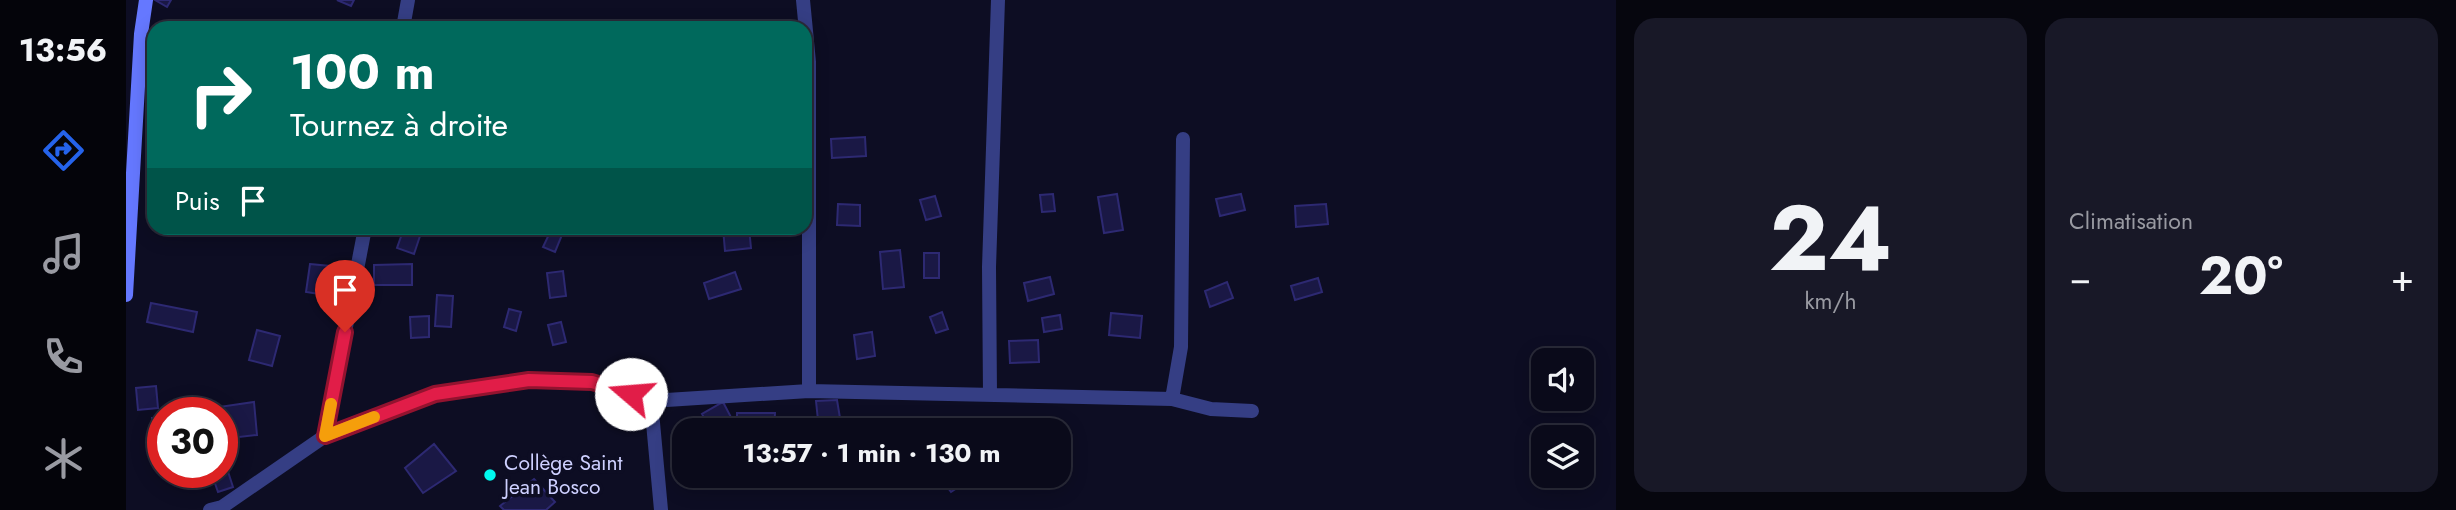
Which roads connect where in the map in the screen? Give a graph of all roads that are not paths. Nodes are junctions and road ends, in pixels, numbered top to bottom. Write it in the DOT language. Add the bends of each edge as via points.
graph roads {
  1 [pos="146,0"];
  2 [pos="408,0"];
  3 [pos="803,0"];
  4 [pos="998,0"];
  5 [pos="404,21"];
  6 [pos="805,21"];
  7 [pos="1183,139"];
  8 [pos="364,235"];
  9 [pos="809,235"];
  10 [pos="126,295"];
  11 [pos="809,391"];
  12 [pos="990,395"];
  13 [pos="1172,399"];
  14 [pos="651,401"];
  15 [pos="1252,411"];
  16 [pos="325,436"];
  17 [pos="210,510"];
  18 [pos="662,510"];
  1 -- 10 [label="main road"];
  2 -- 5 [label="street"];
  3 -- 6 [label="street"];
  4 -- 12 [label="street" via="989,267"];
  7 -- 13 [label="street" via="1181,347"];
  8 -- 16 [label="street"];
  9 -- 11 [label="street"];
  11 -- 12 [label="street"];
  11 -- 14 [label="street"];
  12 -- 13 [label="street"];
  13 -- 15 [label="street" via="1211,409"];
  14 -- 16 [label="street" via="592,382 529,380 435,394"];
  14 -- 18 [label="street"];
  16 -- 17 [label="street" via="222,507"];
}
